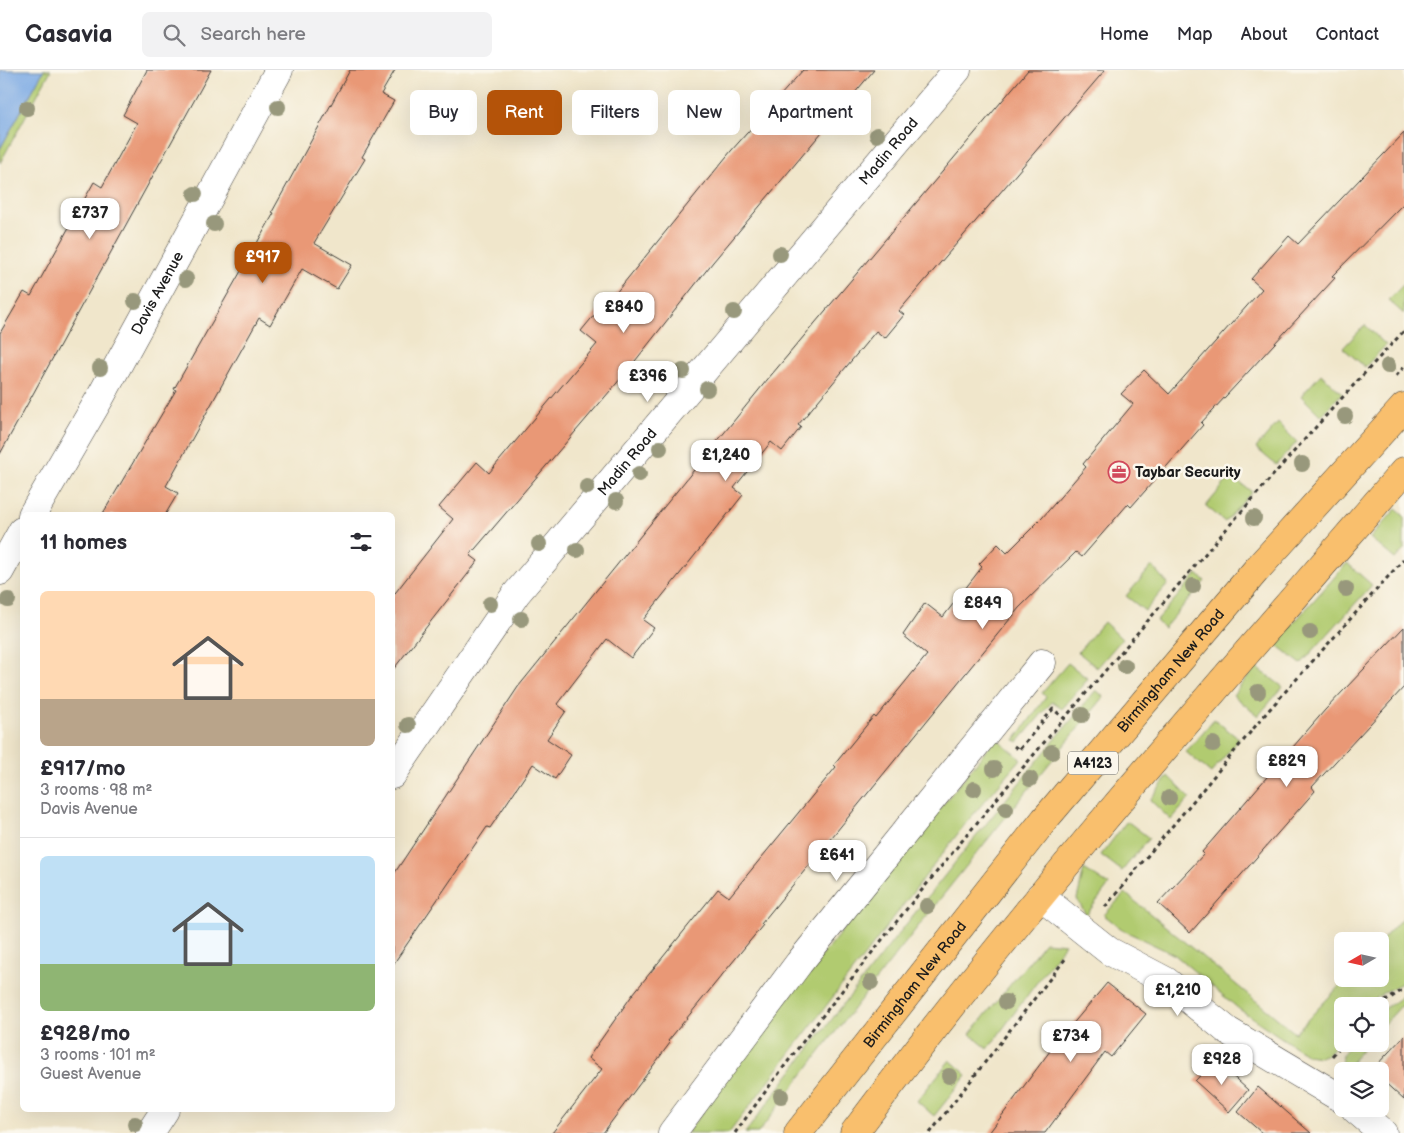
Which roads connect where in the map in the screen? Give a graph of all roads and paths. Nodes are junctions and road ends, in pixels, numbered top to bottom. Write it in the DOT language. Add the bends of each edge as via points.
graph roads {
  1 [pos="279,70"];
  2 [pos="957,70"];
  3 [pos="1404,331"];
  4 [pos="1404,407"];
  5 [pos="1404,471"];
  6 [pos="34,512"];
  7 [pos="20,535"];
  8 [pos="1404,559"];
  9 [pos="0,571"];
  10 [pos="1042,663"];
  11 [pos="395,772"];
  12 [pos="1040,896"];
  13 [pos="1085,933"];
  14 [pos="1404,989"];
  15 [pos="1389,999"];
  16 [pos="1334,1094"];
  17 [pos="164,1112"];
  18 [pos="1364,1117"];
  19 [pos="150,1133"];
  20 [pos="672,1133"];
  21 [pos="735,1133"];
  22 [pos="798,1133"];
  23 [pos="854,1133"];
  24 [pos="930,1133"];
  25 [pos="1383,1133"];
  1 -- 6 [label="street, Davis Avenue" via="100,398"];
  2 -- 11 [label="street, Madin Road" via="516,594"];
  3 -- 21 [label="path" via="1240,511 1061,721 914,902"];
  4 -- 22 [label="highway, Birmingham New Road / A4123" via="1258,568 1045,819"];
  5 -- 12 [label="highway, A4123"];
  7 -- 9 [label="street"];
  8 -- 13 [label="path" via="1268,712"];
  10 -- 20 [label="street" via="799,963"];
  12 -- 13 [label="street"];
  12 -- 23 [label="highway, A4123"];
  13 -- 16 [label="street" via="1108,950 1166,981 1228,1031"];
  13 -- 24 [label="path"];
  14 -- 15 [label="path"];
  17 -- 19 [label="street"];
  18 -- 25 [label="street"];
}
